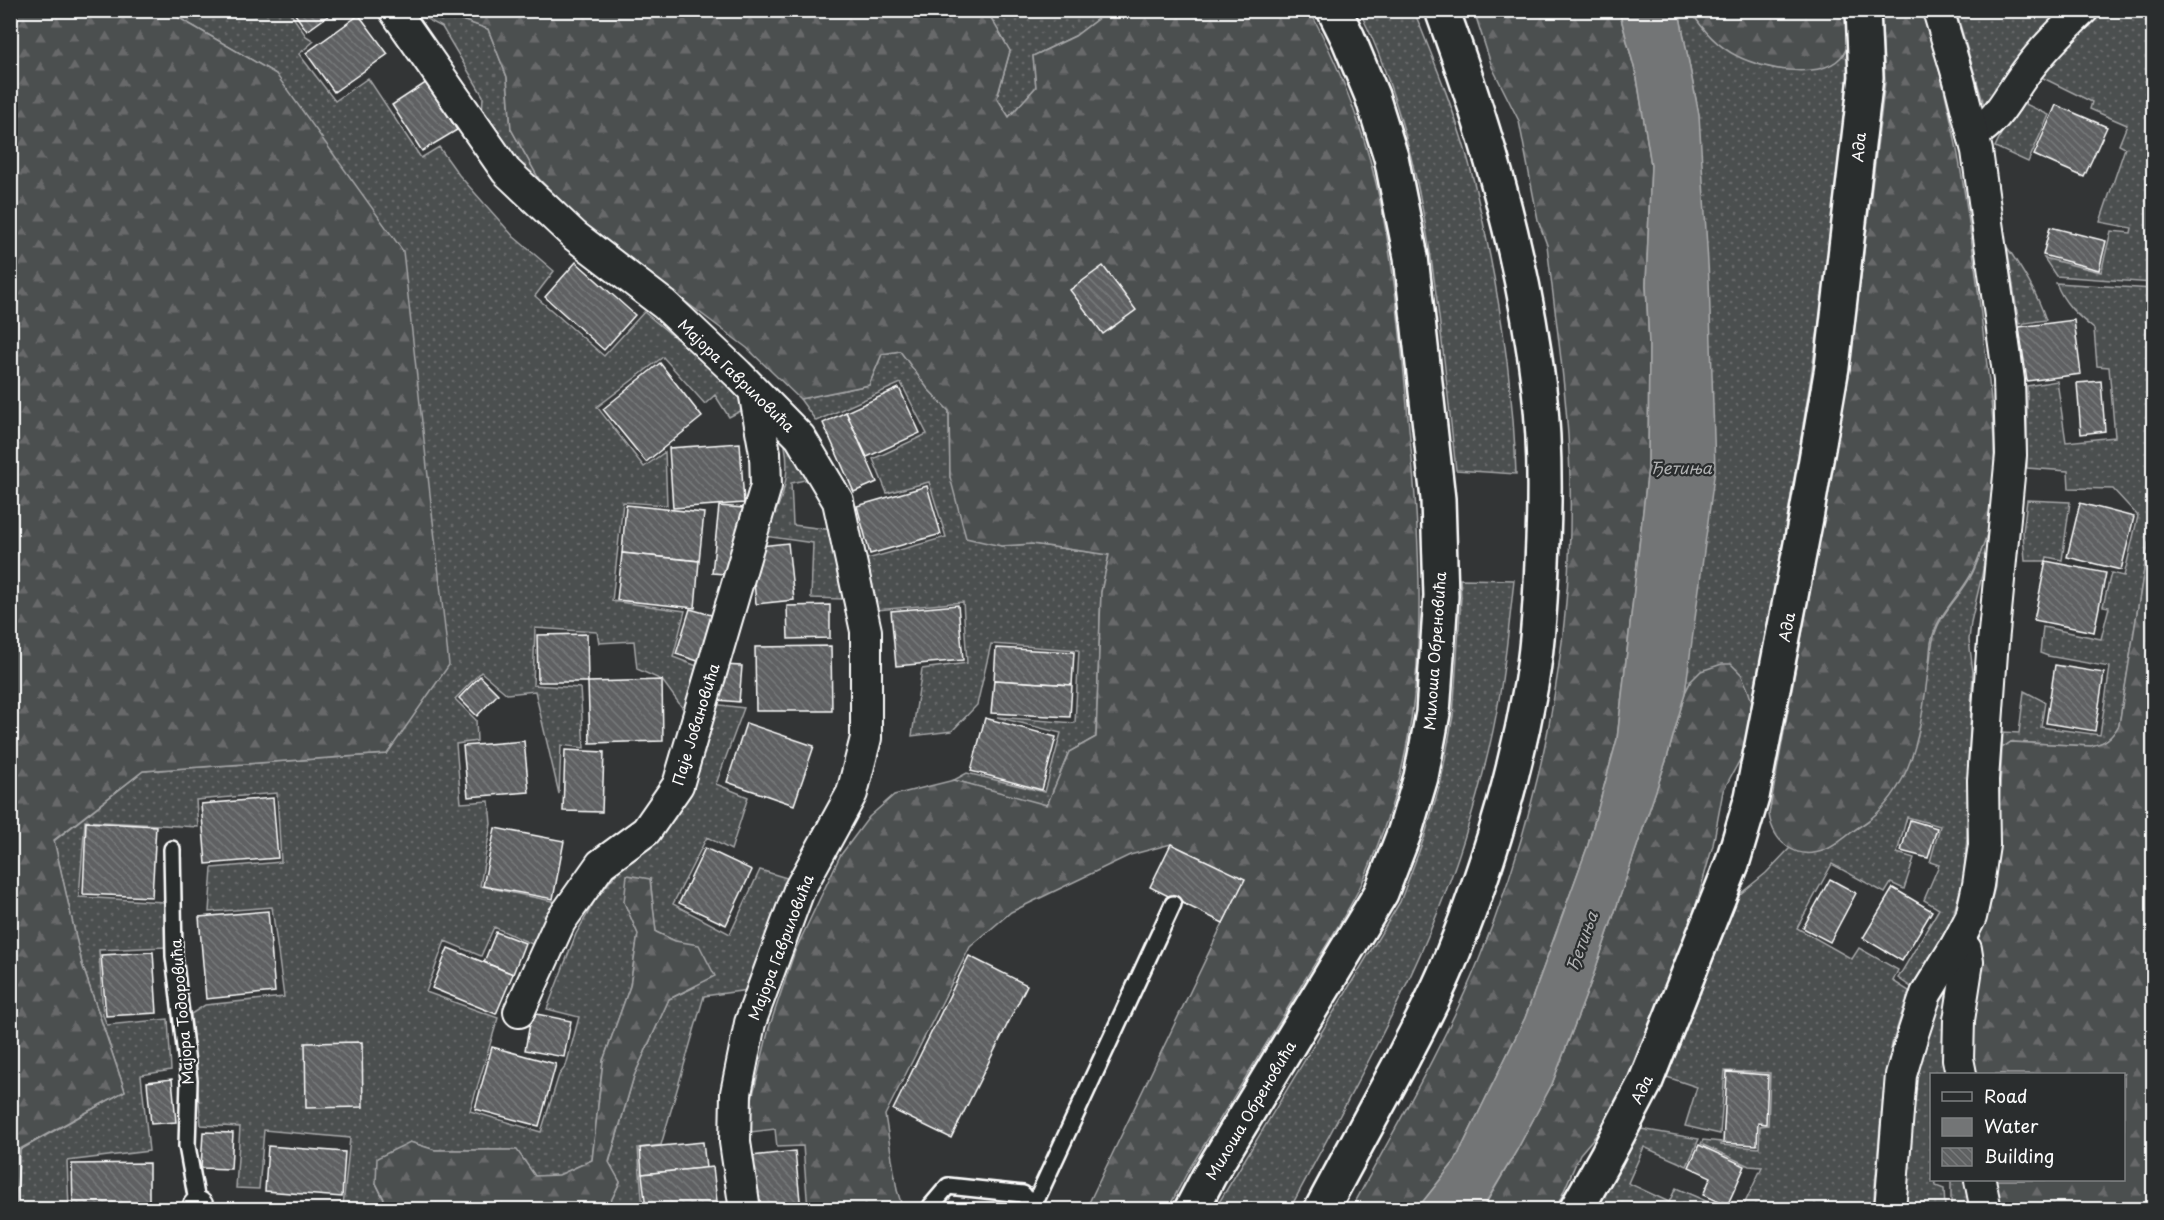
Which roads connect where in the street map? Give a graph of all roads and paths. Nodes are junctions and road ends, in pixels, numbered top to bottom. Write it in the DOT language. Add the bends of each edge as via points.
graph roads {
  1 [pos="394,10"];
  2 [pos="1334,10"];
  3 [pos="1442,10"];
  4 [pos="1863,10"];
  5 [pos="1938,10"];
  6 [pos="2083,10"];
  7 [pos="1973,135"];
  8 [pos="754,391"];
  9 [pos="172,849"];
  10 [pos="1173,904"];
  11 [pos="1958,942"];
  12 [pos="519,1012"];
  13 [pos="1960,1073"];
  14 [pos="1980,1181"];
  15 [pos="198,1208"];
  16 [pos="1033,1208"];
  17 [pos="745,1209"];
  18 [pos="931,1209"];
  19 [pos="1191,1209"];
  20 [pos="1320,1209"];
  21 [pos="1576,1209"];
  22 [pos="1890,1209"];
  23 [pos="1986,1209"];
  1 -- 8 [label="street, Мајора Гавриловића" via="506,171 575,236 665,305"];
  2 -- 19 [label="street, Милоша Обреновића" via="1372,96 1388,147 1411,257 1438,499 1441,596 1433,713 1421,777 1381,893"];
  3 -- 20 [label="street" via="1488,142 1523,291 1538,378 1545,505 1538,626 1513,770 1484,874 1418,1029"];
  4 -- 21 [label="street, Ада" via="1866,77 1832,367 1752,797 1732,864 1645,1083"];
  5 -- 7 [label="street"];
  6 -- 7 [label="street" via="2039,55 2000,112"];
  7 -- 11 [label="street" via="2009,380 2011,455 1983,780 1984,845 1971,917"];
  8 -- 12 [label="street, Паје Јовановића" via="765,453 766,486 678,785 646,831 601,864 560,922"];
  8 -- 17 [label="street, Мајора Гавриловића" via="800,437 838,501 866,631 866,738 852,793 800,890 750,1023 736,1093 735,1142"];
  9 -- 15 [label="lane, Мајора Тодоровића" via="174,956 189,1080 187,1146"];
  10 -- 16 [label="lane"];
  11 -- 13 [label="street" via="1966,949 1968,962 1959,1020"];
  11 -- 22 [label="street" via="1926,994 1901,1075"];
  14 -- 23 [label="street"];
  16 -- 18 [label="lane" via="1023,1194 948,1186"];
}
